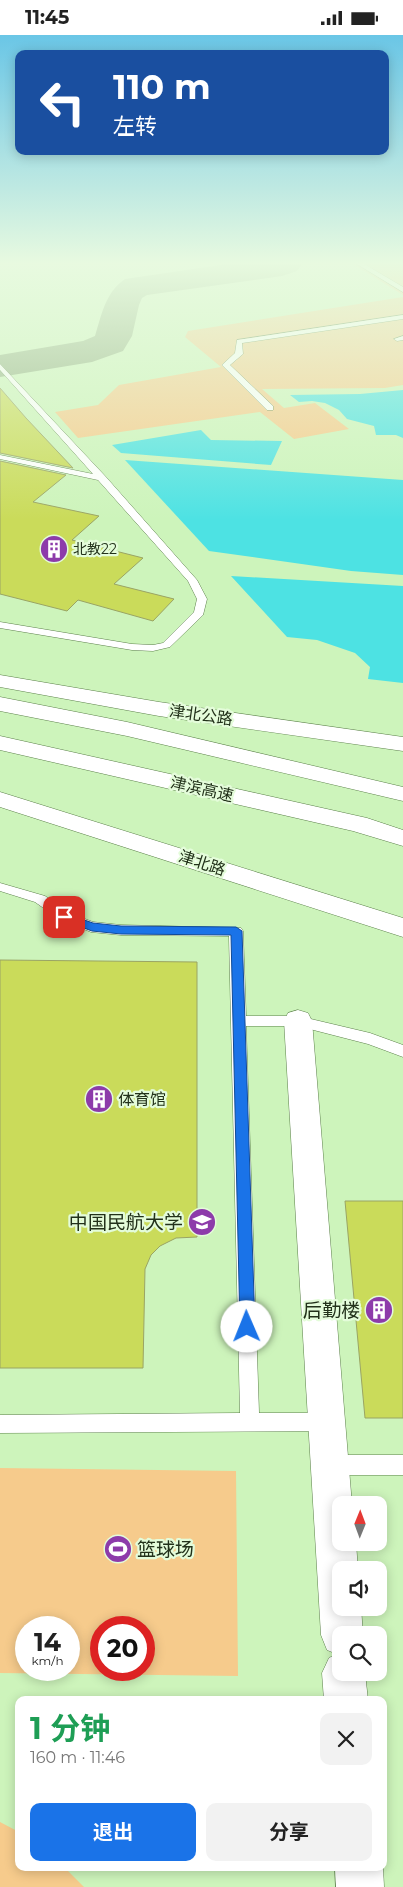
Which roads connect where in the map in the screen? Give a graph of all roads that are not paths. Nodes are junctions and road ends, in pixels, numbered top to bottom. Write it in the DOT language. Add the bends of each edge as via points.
graph roads {
  1 [pos="239,347"];
  2 [pos="0,366"];
  3 [pos="270,408"];
  4 [pos="0,457"];
  5 [pos="103,479"];
  6 [pos="0,625"];
  7 [pos="0,674"];
  8 [pos="0,681"];
  9 [pos="0,704"];
  10 [pos="403,735"];
  11 [pos="0,743"];
  12 [pos="403,744"];
  13 [pos="403,794"];
  14 [pos="0,799"];
  15 [pos="403,838"];
  16 [pos="0,887"];
  17 [pos="403,928"];
  18 [pos="239,1021"];
  19 [pos="298,1021"];
  20 [pos="403,1051"];
  21 [pos="326,1422"];
  22 [pos="250,1423"];
  23 [pos="0,1424"];
  24 [pos="329,1465"];
  25 [pos="403,1465"];
  26 [pos="341,1626"];
  27 [pos="345,1681"];
  28 [pos="346,1696"];
  29 [pos="359,1871"];
  30 [pos="360,1887"];
  1 -- 3 [label="lane" via="239,354 226,365"];
  2 -- 5 [label="lane"];
  4 -- 5 [label="lane"];
  5 -- 6 [label="lane" via="192,581 202,599 198,613 172,641 153,648"];
  7 -- 10 [label="main road, 津北公路" via="177,705"];
  8 -- 12 [label="main road, 津北公路" via="159,709"];
  9 -- 13 [label="main road" via="127,729"];
  11 -- 15 [label="main road, 津滨高速" via="358,824"];
  14 -- 17 [label="main road, 津北路"];
  16 -- 18 [label="lane" via="40,899 64,917 92,927 236,931"];
  18 -- 19 [label="lane"];
  18 -- 22 [label="lane"];
  19 -- 20 [label="lane"];
  19 -- 21 [label="main road"];
  21 -- 22 [label="lane"];
  21 -- 24 [label="main road"];
  22 -- 23 [label="lane"];
  24 -- 25 [label="lane"];
  24 -- 26 [label="main road"];
  27 -- 28 [label="main road"];
  29 -- 30 [label="main road"];
}
